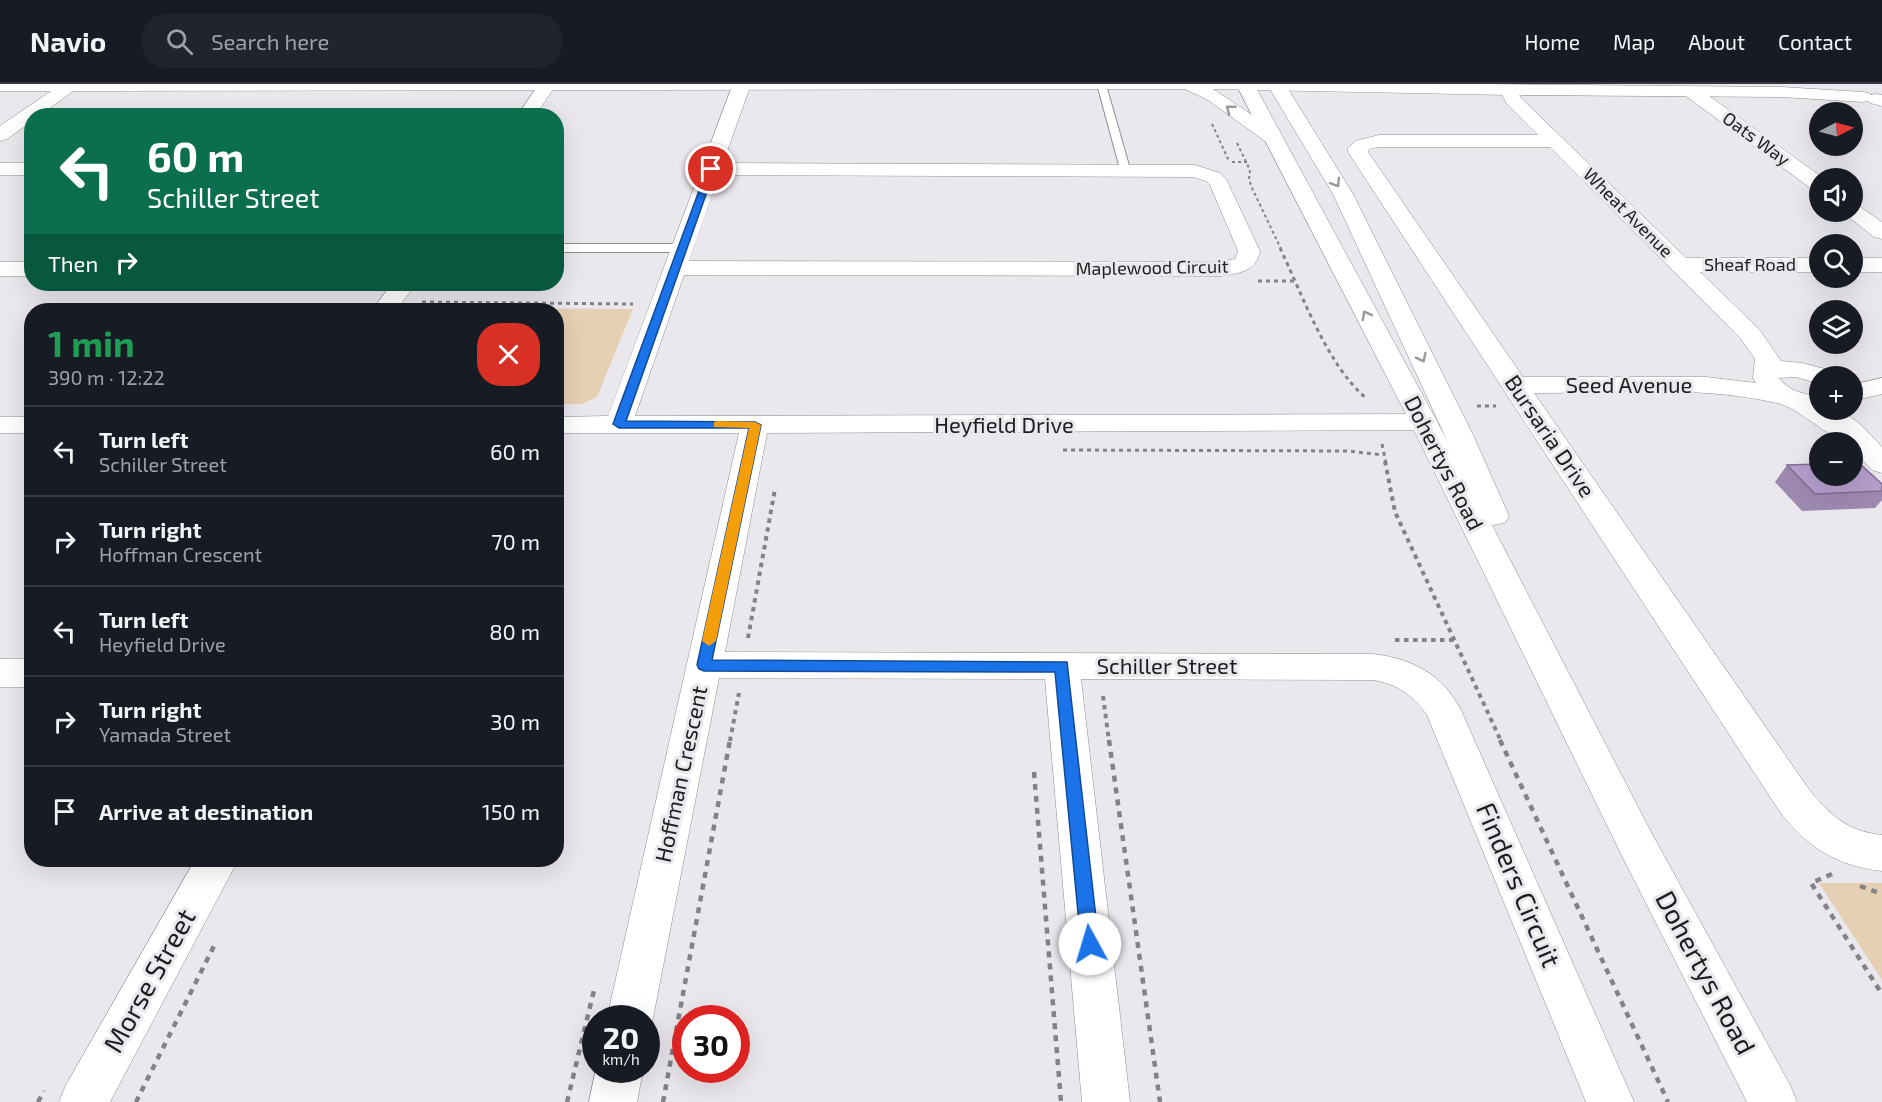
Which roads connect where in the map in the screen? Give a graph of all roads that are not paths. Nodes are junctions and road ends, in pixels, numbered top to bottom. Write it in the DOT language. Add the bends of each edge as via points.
graph roads {
  1 [pos="483,84"];
  2 [pos="742,84"];
  3 [pos="1186,84"];
  4 [pos="1245,84"];
  5 [pos="1834,84"];
  6 [pos="71,85"];
  7 [pos="94,85"];
  8 [pos="547,85"];
  9 [pos="1101,85"];
  10 [pos="0,86"];
  11 [pos="1506,87"];
  12 [pos="1383,88"];
  13 [pos="1280,92"];
  14 [pos="1692,92"];
  15 [pos="1876,99"];
  16 [pos="38,108"];
  17 [pos="58,108"];
  18 [pos="531,108"];
  19 [pos="24,118"];
  20 [pos="24,130"];
  21 [pos="0,135"];
  22 [pos="1272,137"];
  23 [pos="1556,141"];
  24 [pos="0,145"];
  25 [pos="0,169"];
  26 [pos="24,169"];
  27 [pos="711,169"];
  28 [pos="1125,169"];
  29 [pos="1809,178"];
  30 [pos="1863,218"];
  31 [pos="1882,232"];
  32 [pos="564,249"];
  33 [pos="679,258"];
  34 [pos="1681,265"];
  35 [pos="1809,265"];
  36 [pos="1863,265"];
  37 [pos="1882,265"];
  38 [pos="0,269"];
  39 [pos="24,269"];
  40 [pos="410,293"];
  41 [pos="395,303"];
  42 [pos="1750,334"];
  43 [pos="1809,369"];
  44 [pos="1809,373"];
  45 [pos="1766,374"];
  46 [pos="1863,382"];
  47 [pos="1515,384"];
  48 [pos="1706,385"];
  49 [pos="1882,385"];
  50 [pos="1863,390"];
  51 [pos="1800,400"];
  52 [pos="1843,420"];
  53 [pos="1438,422"];
  54 [pos="619,424"];
  55 [pos="0,425"];
  56 [pos="24,425"];
  57 [pos="564,425"];
  58 [pos="755,425"];
  59 [pos="1847,432"];
  60 [pos="1852,432"];
  61 [pos="1863,445"];
  62 [pos="1882,464"];
  63 [pos="704,665"];
  64 [pos="1062,666"];
  65 [pos="0,673"];
  66 [pos="24,673"];
  67 [pos="1412,677"];
  68 [pos="1882,853"];
  69 [pos="212,867"];
  70 [pos="633,1005"];
  71 [pos="617,1083"];
  72 [pos="84,1102"];
  73 [pos="613,1102"];
  74 [pos="1106,1102"];
  75 [pos="1610,1102"];
  76 [pos="1773,1102"];
  1 -- 7 [label="street"];
  1 -- 8 [label="street"];
  2 -- 8 [label="street"];
  2 -- 9 [label="street"];
  2 -- 27 [label="street"];
  3 -- 4 [label="street"];
  3 -- 9 [label="street"];
  22 -- 3 [label="street, one-way" via="1214,96"];
  4 -- 13 [label="street"];
  4 -- 22 [label="street, Dohertys Road"];
  5 -- 15 [label="street"];
  6 -- 7 [label="street"];
  6 -- 10 [label="street"];
  6 -- 16 [label="street"];
  7 -- 17 [label="street"];
  8 -- 18 [label="street"];
  9 -- 28 [label="lane"];
  11 -- 12 [label="street"];
  11 -- 14 [label="street"];
  11 -- 23 [label="street, Wheat Avenue" via="1513,100"];
  12 -- 13 [label="street"];
  12 -- 13 [label="street" via="1304,100"];
  13 -- 53 [label="street, Dohertys Road, one-way" via="1343,194"];
  14 -- 15 [label="street"];
  14 -- 29 [label="street, Oats Way"];
  19 -- 21 [label="street"];
  20 -- 24 [label="street"];
  53 -- 22 [label="street, Dohertys Road, one-way"];
  23 -- 34 [label="street, Wheat Avenue"];
  23 -- 47 [label="street, Bursaria Drive" via="1379,141 1358,148"];
  25 -- 26 [label="street"];
  27 -- 28 [label="street, Maplewood Circuit"];
  27 -- 33 [label="street"];
  28 -- 33 [label="street, Maplewood Circuit" via="1184,170 1213,177 1249,251 1248,258 1235,268 1220,268"];
  30 -- 31 [label="street"];
  32 -- 33 [label="lane"];
  33 -- 54 [label="street"];
  34 -- 35 [label="street, Sheaf Road"];
  34 -- 42 [label="street, Wheat Avenue"];
  36 -- 37 [label="street"];
  38 -- 39 [label="street"];
  40 -- 41 [label="street"];
  42 -- 43 [label="street, Wheat Avenue"];
  42 -- 45 [label="street, Wheat Avenue" via="1767,359"];
  44 -- 45 [label="street, Seed Avenue" via="1788,368"];
  45 -- 48 [label="street, Seed Avenue" via="1736,383"];
  45 -- 51 [label="street" via="1774,389"];
  46 -- 49 [label="street"];
  47 -- 48 [label="street, Seed Avenue"];
  47 -- 68 [label="street, Bursaria Drive" via="1813,825 1834,841 1860,852"];
  48 -- 51 [label="street, Seed Avenue"];
  49 -- 50 [label="street"];
  51 -- 59 [label="street"];
  52 -- 60 [label="street"];
  53 -- 58 [label="street, Heyfield Drive"];
  53 -- 76 [label="street, Dohertys Road" via="1637,845"];
  54 -- 57 [label="street, Heyfield Drive"];
  54 -- 58 [label="street, Heyfield Drive"];
  55 -- 56 [label="street"];
  58 -- 63 [label="street, Hoffman Crescent"];
  61 -- 62 [label="street"];
  63 -- 64 [label="street, Schiller Street"];
  63 -- 70 [label="street, Hoffman Crescent"];
  64 -- 67 [label="street, Schiller Street" via="1373,667 1395,669"];
  64 -- 74 [label="street"];
  65 -- 66 [label="street"];
  67 -- 75 [label="street, Finders Circuit" via="1432,693 1443,710"];
  69 -- 72 [label="street, Morse Street"];
  71 -- 73 [label="street"];
}
